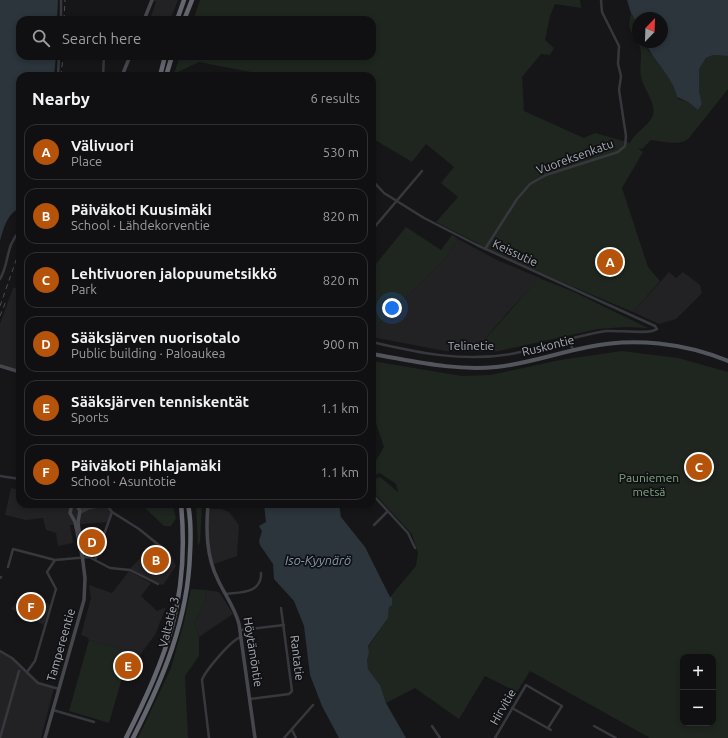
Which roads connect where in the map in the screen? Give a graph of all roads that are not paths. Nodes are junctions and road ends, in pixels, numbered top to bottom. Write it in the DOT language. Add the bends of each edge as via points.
graph roads {
  1 [pos="61,0"];
  2 [pos="152,0"];
  3 [pos="184,0"];
  4 [pos="192,0"];
  5 [pos="601,0"];
  6 [pos="61,16"];
  7 [pos="146,16"];
  8 [pos="178,16"];
  9 [pos="186,16"];
  10 [pos="59,60"];
  11 [pos="104,60"];
  12 [pos="128,60"];
  13 [pos="164,60"];
  14 [pos="171,60"];
  15 [pos="58,72"];
  16 [pos="103,72"];
  17 [pos="124,72"];
  18 [pos="161,72"];
  19 [pos="167,72"];
  20 [pos="422,170"];
  21 [pos="376,186"];
  22 [pos="397,200"];
  23 [pos="376,225"];
  24 [pos="16,237"];
  25 [pos="485,249"];
  26 [pos="0,279"];
  27 [pos="657,329"];
  28 [pos="569,339"];
  29 [pos="376,343"];
  30 [pos="572,350"];
  31 [pos="376,355"];
  32 [pos="728,360"];
  33 [pos="0,366"];
  34 [pos="16,371"];
  35 [pos="0,476"];
  36 [pos="16,478"];
  37 [pos="376,499"];
  38 [pos="71,508"];
  39 [pos="93,508"];
  40 [pos="110,508"];
  41 [pos="179,508"];
  42 [pos="182,508"];
  43 [pos="189,508"];
  44 [pos="191,508"];
  45 [pos="208,508"];
  46 [pos="78,510"];
  47 [pos="112,512"];
  48 [pos="387,512"];
  49 [pos="190,516"];
  50 [pos="72,517"];
  51 [pos="183,518"];
  52 [pos="374,525"];
  53 [pos="415,548"];
  54 [pos="165,550"];
  55 [pos="83,557"];
  56 [pos="55,560"];
  57 [pos="95,560"];
  58 [pos="8,567"];
  59 [pos="261,573"];
  60 [pos="158,584"];
  61 [pos="225,594"];
  62 [pos="281,608"];
  63 [pos="284,625"];
  64 [pos="241,630"];
  65 [pos="241,637"];
  66 [pos="0,651"];
  67 [pos="19,671"];
  68 [pos="27,672"];
  69 [pos="59,690"];
  70 [pos="250,699"];
  71 [pos="313,705"];
  72 [pos="512,708"];
  73 [pos="53,710"];
  74 [pos="94,722"];
  75 [pos="432,726"];
  76 [pos="594,726"];
  77 [pos="292,730"];
  78 [pos="0,738"];
  79 [pos="45,738"];
  80 [pos="126,738"];
  81 [pos="133,738"];
  82 [pos="209,738"];
  83 [pos="255,738"];
  84 [pos="284,738"];
  85 [pos="296,738"];
  86 [pos="440,738"];
  87 [pos="495,738"];
  88 [pos="616,738"];
  1 -- 6 [label="street"];
  2 -- 7 [label="main road"];
  3 -- 8 [label="highway"];
  4 -- 9 [label="highway"];
  5 -- 25 [label="street, Vuoreksenkatu" via="602,12 619,46 619,90 626,136 624,146 618,152 546,175 530,184 517,199"];
  10 -- 15 [label="street"];
  11 -- 16 [label="street"];
  12 -- 17 [label="main road"];
  13 -- 18 [label="highway"];
  14 -- 19 [label="highway"];
  20 -- 22 [label="street"];
  21 -- 22 [label="street, Keissutie"];
  22 -- 23 [label="street"];
  22 -- 25 [label="street, Keissutie" via="424,218"];
  24 -- 26 [label="street" via="10,245"];
  25 -- 27 [label="street, Keissutie" via="546,278 577,289"];
  27 -- 28 [label="street, Telinetie" via="652,332 608,331"];
  28 -- 29 [label="street, Telinetie" via="512,353 468,358 417,352"];
  28 -- 30 [label="street"];
  30 -- 31 [label="main road, Ruskontie" via="498,367 470,368 425,364"];
  30 -- 32 [label="main road, Ruskontie" via="611,343 635,342 681,347"];
  33 -- 34 [label="main road"];
  35 -- 36 [label="street"];
  37 -- 48 [label="street"];
  38 -- 50 [label="main road, Tampereentie"];
  39 -- 46 [label="street"];
  40 -- 47 [label="street"];
  41 -- 51 [label="highway"];
  42 -- 51 [label="highway, Valtatie 3"];
  43 -- 49 [label="highway, Valtatie 3"];
  44 -- 49 [label="highway"];
  45 -- 61 [label="main road, Höytämöntie" via="209,553 214,572"];
  46 -- 50 [label="main road"];
  46 -- 55 [label="main road, Tampereentie"];
  47 -- 54 [label="street"];
  47 -- 57 [label="street"];
  48 -- 52 [label="street"];
  48 -- 53 [label="street" via="408,533"];
  49 -- 81 [label="highway, Valtatie 3" via="189,572 179,628 161,680"];
  50 -- 55 [label="main road, Tampereentie"];
  51 -- 80 [label="highway, Valtatie 3" via="182,576 173,626 155,678"];
  55 -- 56 [label="street"];
  55 -- 57 [label="street"];
  55 -- 69 [label="main road, Tampereentie" via="84,600"];
  56 -- 58 [label="street" via="14,549"];
  56 -- 68 [label="street" via="46,572 56,589 35,661"];
  57 -- 60 [label="street" via="110,568 130,570"];
  59 -- 61 [label="street" via="258,585 253,589"];
  61 -- 64 [label="main road, Höytämöntie" via="237,616"];
  62 -- 63 [label="street, Rantatie"];
  63 -- 64 [label="street"];
  63 -- 70 [label="street, Rantatie" via="292,691 289,694"];
  64 -- 65 [label="main road, Höytämöntie"];
  65 -- 70 [label="main road, Höytämöntie"];
  65 -- 82 [label="street" via="223,652 202,680"];
  66 -- 68 [label="street" via="10,656"];
  67 -- 78 [label="street"];
  68 -- 69 [label="street" via="38,683"];
  69 -- 73 [label="main road, Tampereentie"];
  70 -- 83 [label="main road, Höytämöntie"];
  71 -- 77 [label="street"];
  72 -- 72 [label="street, Hirvitie" via="526,685 562,706 549,729"];
  72 -- 87 [label="street, Hirvitie"];
  73 -- 74 [label="street"];
  73 -- 79 [label="main road, Tampereentie"];
  75 -- 86 [label="street"];
  76 -- 88 [label="street"];
  77 -- 84 [label="street"];
  77 -- 85 [label="street"];
}
